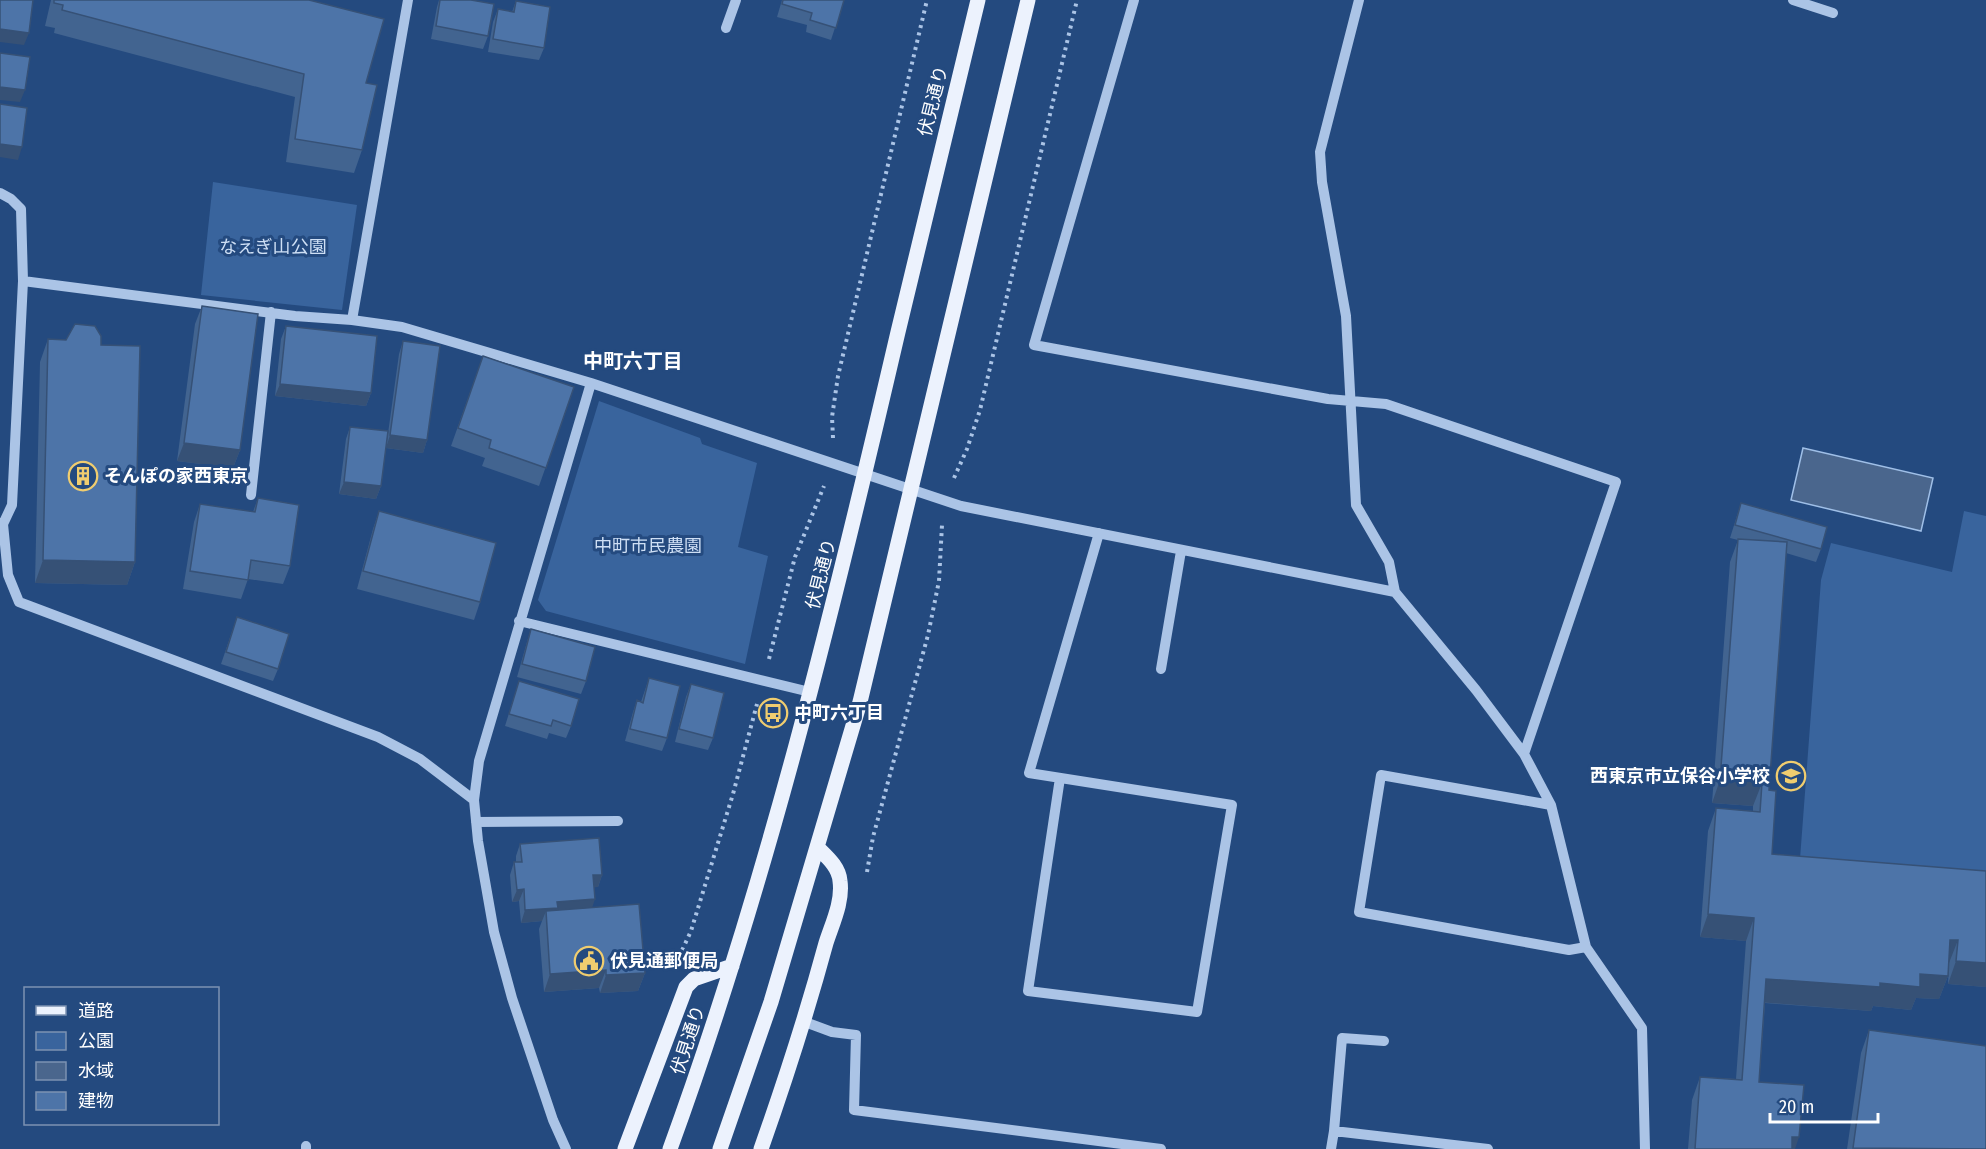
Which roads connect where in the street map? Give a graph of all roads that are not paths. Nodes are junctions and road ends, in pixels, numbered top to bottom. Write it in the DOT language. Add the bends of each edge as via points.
graph roads {
  1 [pos="408,0"];
  2 [pos="736,0"];
  3 [pos="978,0"];
  4 [pos="1028,0"];
  5 [pos="1134,0"];
  6 [pos="1359,0"];
  7 [pos="1793,0"];
  8 [pos="1833,13"];
  9 [pos="726,28"];
  10 [pos="0,193"];
  11 [pos="23,282"];
  12 [pos="271,312"];
  13 [pos="352,320"];
  14 [pos="591,383"];
  15 [pos="1352,401"];
  16 [pos="866,475"];
  17 [pos="910,490"];
  18 [pos="251,495"];
  19 [pos="2,523"];
  20 [pos="1100,533"];
  21 [pos="1181,551"];
  22 [pos="1395,592"];
  23 [pos="519,621"];
  24 [pos="1161,669"];
  25 [pos="810,692"];
  26 [pos="1524,754"];
  27 [pos="1060,778"];
  28 [pos="474,800"];
  29 [pos="1551,805"];
  30 [pos="618,821"];
  31 [pos="476,822"];
  32 [pos="818,848"];
  33 [pos="1586,947"];
  34 [pos="732,966"];
  35 [pos="805,1022"];
  36 [pos="1384,1041"];
  37 [pos="1334,1131"];
  38 [pos="566,1149"];
  39 [pos="625,1149"];
  40 [pos="670,1149"];
  41 [pos="720,1149"];
  42 [pos="761,1149"];
  43 [pos="1161,1149"];
  44 [pos="1331,1149"];
  45 [pos="1488,1149"];
  46 [pos="1645,1149"];
  1 -- 13 [label="street"];
  2 -- 9 [label="street"];
  3 -- 16 [label="main road, 伏見通り"];
  4 -- 17 [label="main road"];
  5 -- 15 [label="street" via="1034,345"];
  6 -- 15 [label="street" via="1320,152 1346,316"];
  7 -- 8 [label="street"];
  10 -- 11 [label="street" via="21,209"];
  11 -- 12 [label="street"];
  11 -- 19 [label="street" via="12,505"];
  12 -- 13 [label="street"];
  12 -- 18 [label="street"];
  13 -- 14 [label="street" via="402,327"];
  14 -- 16 [label="street"];
  14 -- 23 [label="street"];
  15 -- 22 [label="street" via="1356,506 1389,562"];
  15 -- 26 [label="street" via="1386,404 1616,482"];
  16 -- 17 [label="street"];
  16 -- 25 [label="main road, 伏見通り"];
  17 -- 20 [label="street" via="961,506"];
  17 -- 32 [label="main road" via="860,702"];
  19 -- 28 [label="street" via="8,575 19,602 378,737 420,759"];
  20 -- 21 [label="street"];
  20 -- 27 [label="street" via="1029,773"];
  21 -- 22 [label="street"];
  21 -- 24 [label="street"];
  22 -- 26 [label="street"];
  23 -- 25 [label="street"];
  23 -- 28 [label="street" via="478,761"];
  25 -- 34 [label="main road, 伏見通り"];
  26 -- 29 [label="street"];
  27 -- 27 [label="street" via="1028,991 1197,1012 1232,805"];
  28 -- 31 [label="street"];
  29 -- 33 [label="street"];
  29 -- 33 [label="street" via="1381,775 1359,912 1569,950"];
  30 -- 31 [label="street"];
  31 -- 38 [label="street" via="494,932 512,998"];
  32 -- 35 [label="main road" via="833,863 841,883 839,905"];
  32 -- 41 [label="main road"];
  33 -- 46 [label="street" via="1642,1028"];
  34 -- 39 [label="main road" via="694,979 686,987"];
  34 -- 40 [label="main road, 伏見通り"];
  35 -- 42 [label="main road"];
  35 -- 43 [label="street" via="832,1032 856,1035 854,1110"];
  36 -- 37 [label="street" via="1342,1038"];
  37 -- 44 [label="street"];
  37 -- 45 [label="street"];
}
